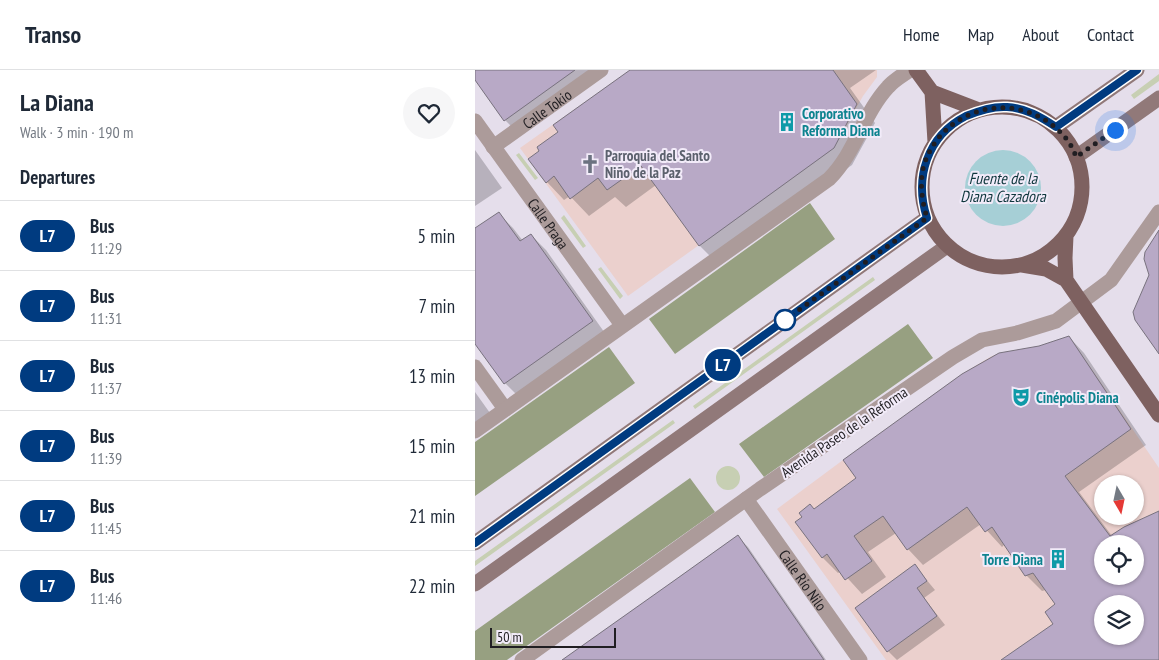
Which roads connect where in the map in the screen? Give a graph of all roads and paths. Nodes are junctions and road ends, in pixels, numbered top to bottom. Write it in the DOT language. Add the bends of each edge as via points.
graph roads {
  1 [pos="601,70"];
  2 [pos="910,70"];
  3 [pos="916,70"];
  4 [pos="1137,70"];
  5 [pos="933,92"];
  6 [pos="1159,98"];
  7 [pos="979,110"];
  8 [pos="475,121"];
  9 [pos="1056,127"];
  10 [pos="935,142"];
  11 [pos="493,147"];
  12 [pos="1076,157"];
  13 [pos="1159,212"];
  14 [pos="927,218"];
  15 [pos="1066,236"];
  16 [pos="947,246"];
  17 [pos="1021,265"];
  18 [pos="1066,280"];
  19 [pos="1080,302"];
  20 [pos="622,325"];
  21 [pos="475,367"];
  22 [pos="505,409"];
  23 [pos="1159,415"];
  24 [pos="475,431"];
  25 [pos="746,499"];
  26 [pos="475,543"];
  27 [pos="475,584"];
  28 [pos="522,660"];
  29 [pos="860,660"];
  1 -- 11 [label="street, Calle Tokio"];
  2 -- 20 [label="street" via="889,85 877,101 841,167 829,179"];
  3 -- 5 [label="main road"];
  4 -- 9 [label="main road"];
  5 -- 7 [label="main road"];
  5 -- 10 [label="main road"];
  6 -- 12 [label="main road"];
  7 -- 9 [label="main road" via="1006,107 1033,113"];
  7 -- 10 [label="main road" via="954,122"];
  8 -- 11 [label="street, Calle Praga"];
  9 -- 12 [label="main road"];
  10 -- 14 [label="main road" via="924,165 921,191"];
  11 -- 20 [label="street, Calle Praga"];
  12 -- 15 [label="main road" via="1082,174 1082,202 1073,227"];
  13 -- 19 [label="street, Avenida Paseo de la Reforma" via="1111,280"];
  14 -- 16 [label="main road"];
  14 -- 26 [label="main road"];
  15 -- 17 [label="main road" via="1055,248 1033,262"];
  15 -- 18 [label="main road"];
  16 -- 17 [label="main road" via="982,266 1008,268"];
  16 -- 27 [label="main road"];
  17 -- 18 [label="main road" via="1046,269"];
  18 -- 19 [label="main road"];
  19 -- 23 [label="main road"];
  19 -- 25 [label="street, Avenida Paseo de la Reforma" via="1056,321 982,340 953,357"];
  20 -- 22 [label="street"];
  21 -- 22 [label="street"];
  22 -- 24 [label="street"];
  25 -- 28 [label="street, Avenida Paseo de la Reforma"];
  25 -- 29 [label="street, Calle Río Nilo"];
}
